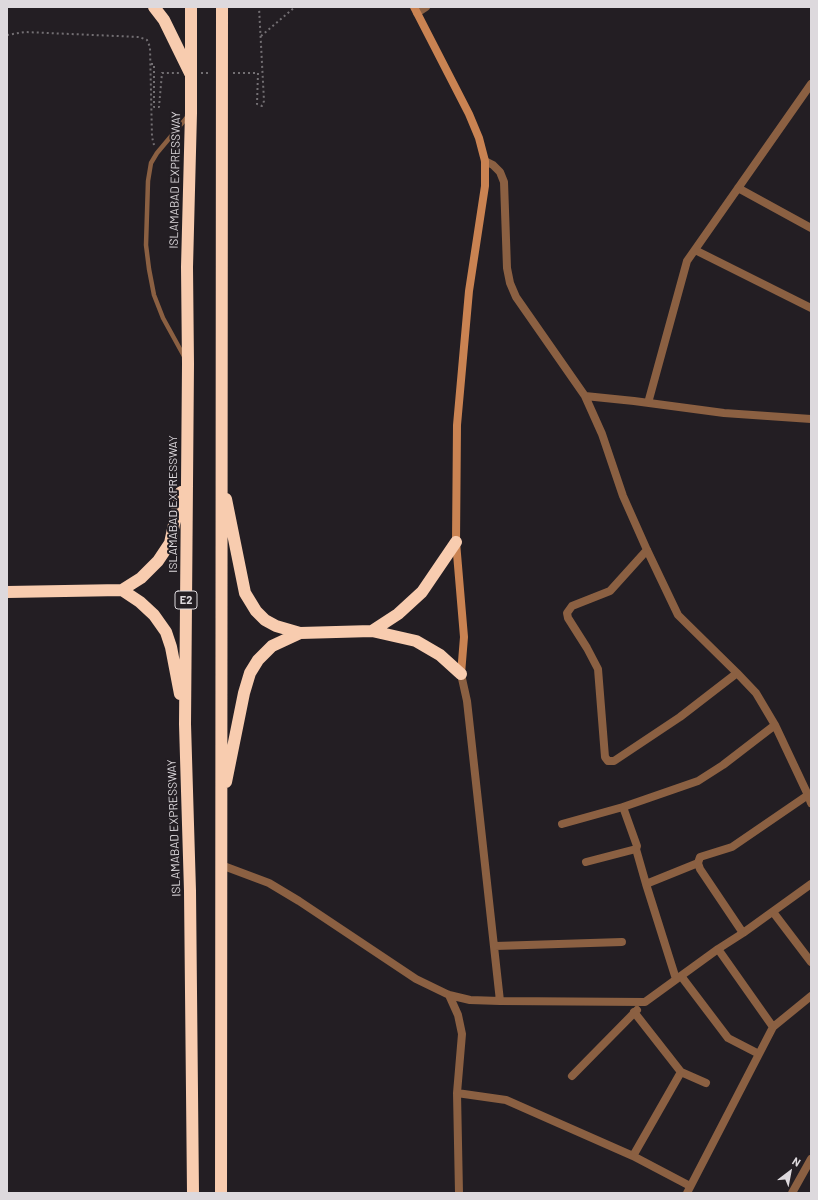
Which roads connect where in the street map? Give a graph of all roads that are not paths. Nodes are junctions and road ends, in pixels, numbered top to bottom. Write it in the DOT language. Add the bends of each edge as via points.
graph roads {
  1 [pos="154,7"];
  2 [pos="191,7"];
  3 [pos="222,7"];
  4 [pos="426,7"];
  5 [pos="416,10"];
  6 [pos="191,75"];
  7 [pos="811,84"];
  8 [pos="191,113"];
  9 [pos="485,161"];
  10 [pos="738,188"];
  11 [pos="811,228"];
  12 [pos="695,250"];
  13 [pos="811,308"];
  14 [pos="188,364"];
  15 [pos="585,396"];
  16 [pos="648,403"];
  17 [pos="811,419"];
  18 [pos="187,466"];
  19 [pos="221,476"];
  20 [pos="456,542"];
  21 [pos="647,550"];
  22 [pos="122,590"];
  23 [pos="7,592"];
  24 [pos="372,630"];
  25 [pos="300,633"];
  26 [pos="737,673"];
  27 [pos="461,674"];
  28 [pos="185,724"];
  29 [pos="775,725"];
  30 [pos="810,799"];
  31 [pos="221,804"];
  32 [pos="623,807"];
  33 [pos="562,824"];
  34 [pos="636,849"];
  35 [pos="586,862"];
  36 [pos="698,863"];
  37 [pos="221,865"];
  38 [pos="646,884"];
  39 [pos="811,884"];
  40 [pos="774,912"];
  41 [pos="743,933"];
  42 [pos="622,942"];
  43 [pos="495,946"];
  44 [pos="718,949"];
  45 [pos="811,962"];
  46 [pos="679,977"];
  47 [pos="450,996"];
  48 [pos="811,996"];
  49 [pos="500,1001"];
  50 [pos="645,1002"];
  51 [pos="634,1012"];
  52 [pos="773,1027"];
  53 [pos="759,1054"];
  54 [pos="681,1072"];
  55 [pos="572,1076"];
  56 [pos="706,1083"];
  57 [pos="457,1093"];
  58 [pos="633,1156"];
  59 [pos="811,1159"];
  60 [pos="689,1190"];
  61 [pos="193,1193"];
  62 [pos="221,1193"];
  63 [pos="459,1193"];
  64 [pos="792,1193"];
  1 -- 6 [label="highway" via="164,20"];
  2 -- 6 [label="highway, ISLAMABAD EXPRESSWAY / E2"];
  3 -- 19 [label="highway"];
  4 -- 5 [label="street"];
  5 -- 9 [label="street" via="469,114"];
  6 -- 8 [label="highway, ISLAMABAD EXPRESSWAY / E2"];
  7 -- 10 [label="street"];
  8 -- 14 [label="highway, ISLAMABAD EXPRESSWAY / E2" via="187,267"];
  8 -- 14 [label="lane" via="151,163 146,245 154,295 163,318"];
  9 -- 15 [label="street" via="500,172 504,182 510,283 516,297"];
  9 -- 20 [label="street" via="485,186 469,291 457,425"];
  10 -- 11 [label="street"];
  10 -- 12 [label="street"];
  12 -- 13 [label="street"];
  12 -- 16 [label="street" via="687,261"];
  14 -- 18 [label="highway, ISLAMABAD EXPRESSWAY / E2"];
  15 -- 16 [label="street"];
  15 -- 21 [label="street" via="602,434 623,496"];
  16 -- 17 [label="street" via="724,413"];
  18 -- 22 [label="highway" via="170,543 158,561 141,578"];
  18 -- 28 [label="highway, ISLAMABAD EXPRESSWAY / E2"];
  19 -- 25 [label="highway" via="245,594 265,620"];
  19 -- 31 [label="highway"];
  20 -- 24 [label="highway" via="422,592 398,614"];
  20 -- 27 [label="street" via="464,637"];
  21 -- 26 [label="street" via="678,615"];
  21 -- 26 [label="street" via="610,591 572,606 567,613 598,669 605,757 608,761 614,761 680,717"];
  22 -- 23 [label="highway"];
  22 -- 28 [label="highway" via="154,615 166,632"];
  24 -- 25 [label="highway"];
  24 -- 27 [label="highway" via="416,641 440,656"];
  25 -- 31 [label="highway" via="272,646 258,660 250,673"];
  26 -- 29 [label="street" via="756,693"];
  27 -- 43 [label="street" via="467,701"];
  28 -- 61 [label="highway, ISLAMABAD EXPRESSWAY / E2" via="190,891"];
  29 -- 30 [label="street"];
  29 -- 32 [label="street" via="698,781"];
  30 -- 36 [label="street" via="732,847 700,856"];
  31 -- 37 [label="highway"];
  32 -- 33 [label="street"];
  32 -- 34 [label="street"];
  34 -- 35 [label="street"];
  34 -- 38 [label="street"];
  36 -- 38 [label="street"];
  36 -- 41 [label="street"];
  37 -- 47 [label="street" via="269,883 416,979"];
  37 -- 62 [label="highway"];
  38 -- 46 [label="street"];
  39 -- 40 [label="street"];
  40 -- 41 [label="street"];
  40 -- 45 [label="street"];
  41 -- 44 [label="street"];
  42 -- 43 [label="street"];
  43 -- 49 [label="street"];
  44 -- 46 [label="street"];
  44 -- 52 [label="street"];
  46 -- 50 [label="street"];
  46 -- 53 [label="street" via="728,1038"];
  47 -- 49 [label="street"];
  47 -- 57 [label="street" via="462,1034"];
  48 -- 52 [label="street"];
  49 -- 50 [label="street"];
  50 -- 51 [label="street"];
  51 -- 54 [label="street"];
  51 -- 55 [label="street"];
  52 -- 53 [label="street"];
  53 -- 60 [label="street"];
  54 -- 56 [label="street"];
  54 -- 58 [label="street"];
  57 -- 58 [label="street" via="506,1100"];
  57 -- 63 [label="street"];
  58 -- 60 [label="street"];
  59 -- 64 [label="street"];
}
